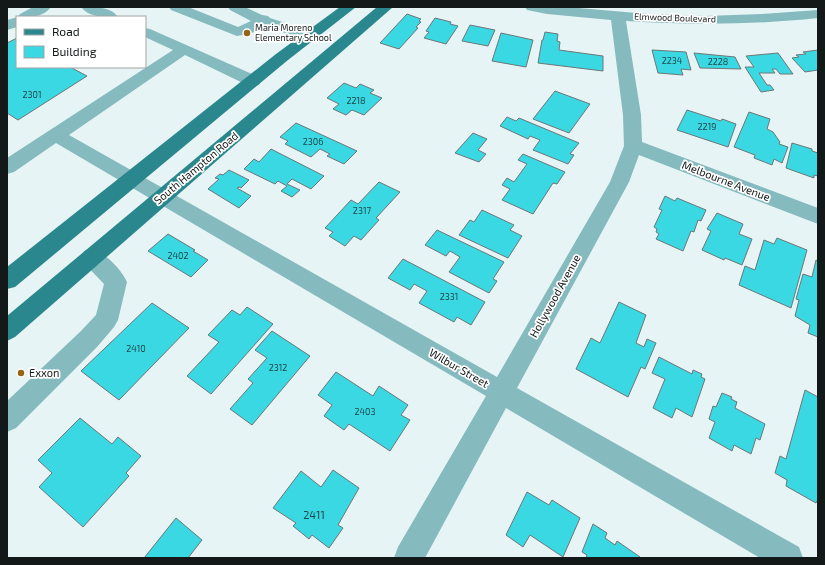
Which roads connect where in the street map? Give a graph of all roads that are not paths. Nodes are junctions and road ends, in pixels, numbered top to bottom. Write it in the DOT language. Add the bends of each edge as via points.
graph roads {
  1 [pos="44,7"];
  2 [pos="88,7"];
  3 [pos="176,7"];
  4 [pos="235,7"];
  5 [pos="349,7"];
  6 [pos="386,7"];
  7 [pos="532,7"];
  8 [pos="818,14"];
  9 [pos="27,16"];
  10 [pos="108,16"];
  11 [pos="618,16"];
  12 [pos="263,19"];
  13 [pos="16,22"];
  14 [pos="7,26"];
  15 [pos="146,32"];
  16 [pos="311,36"];
  17 [pos="339,46"];
  18 [pos="184,49"];
  19 [pos="253,80"];
  20 [pos="56,135"];
  21 [pos="633,146"];
  22 [pos="7,167"];
  23 [pos="130,179"];
  24 [pos="162,197"];
  25 [pos="818,216"];
  26 [pos="92,258"];
  27 [pos="7,280"];
  28 [pos="7,330"];
  29 [pos="501,393"];
  30 [pos="7,419"];
  31 [pos="409,558"];
  32 [pos="788,558"];
  1 -- 9 [label="street"];
  2 -- 10 [label="street"];
  3 -- 12 [label="street" via="237,32 247,30"];
  4 -- 12 [label="street"];
  5 -- 16 [label="main road"];
  6 -- 17 [label="main road, South Hampton Road"];
  7 -- 11 [label="street, Elmwood Boulevard"];
  8 -- 11 [label="street, Elmwood Boulevard" via="774,20"];
  11 -- 21 [label="street, Hollywood Avenue" via="632,115"];
  12 -- 16 [label="street"];
  13 -- 14 [label="street"];
  15 -- 18 [label="street"];
  16 -- 17 [label="main road"];
  16 -- 19 [label="main road"];
  17 -- 24 [label="main road, South Hampton Road"];
  18 -- 19 [label="street"];
  18 -- 20 [label="street"];
  19 -- 23 [label="main road"];
  20 -- 22 [label="street"];
  20 -- 23 [label="street, Wilbur Street"];
  21 -- 25 [label="street, Melbourne Avenue"];
  21 -- 29 [label="street, Hollywood Avenue" via="619,182"];
  23 -- 24 [label="street, Wilbur Street"];
  23 -- 27 [label="main road"];
  24 -- 26 [label="main road, South Hampton Road"];
  24 -- 29 [label="street, Wilbur Street"];
  26 -- 28 [label="main road, South Hampton Road"];
  26 -- 30 [label="street" via="116,282 106,320"];
  29 -- 31 [label="street, Hollywood Avenue"];
  29 -- 32 [label="street, Wilbur Street"];
}
